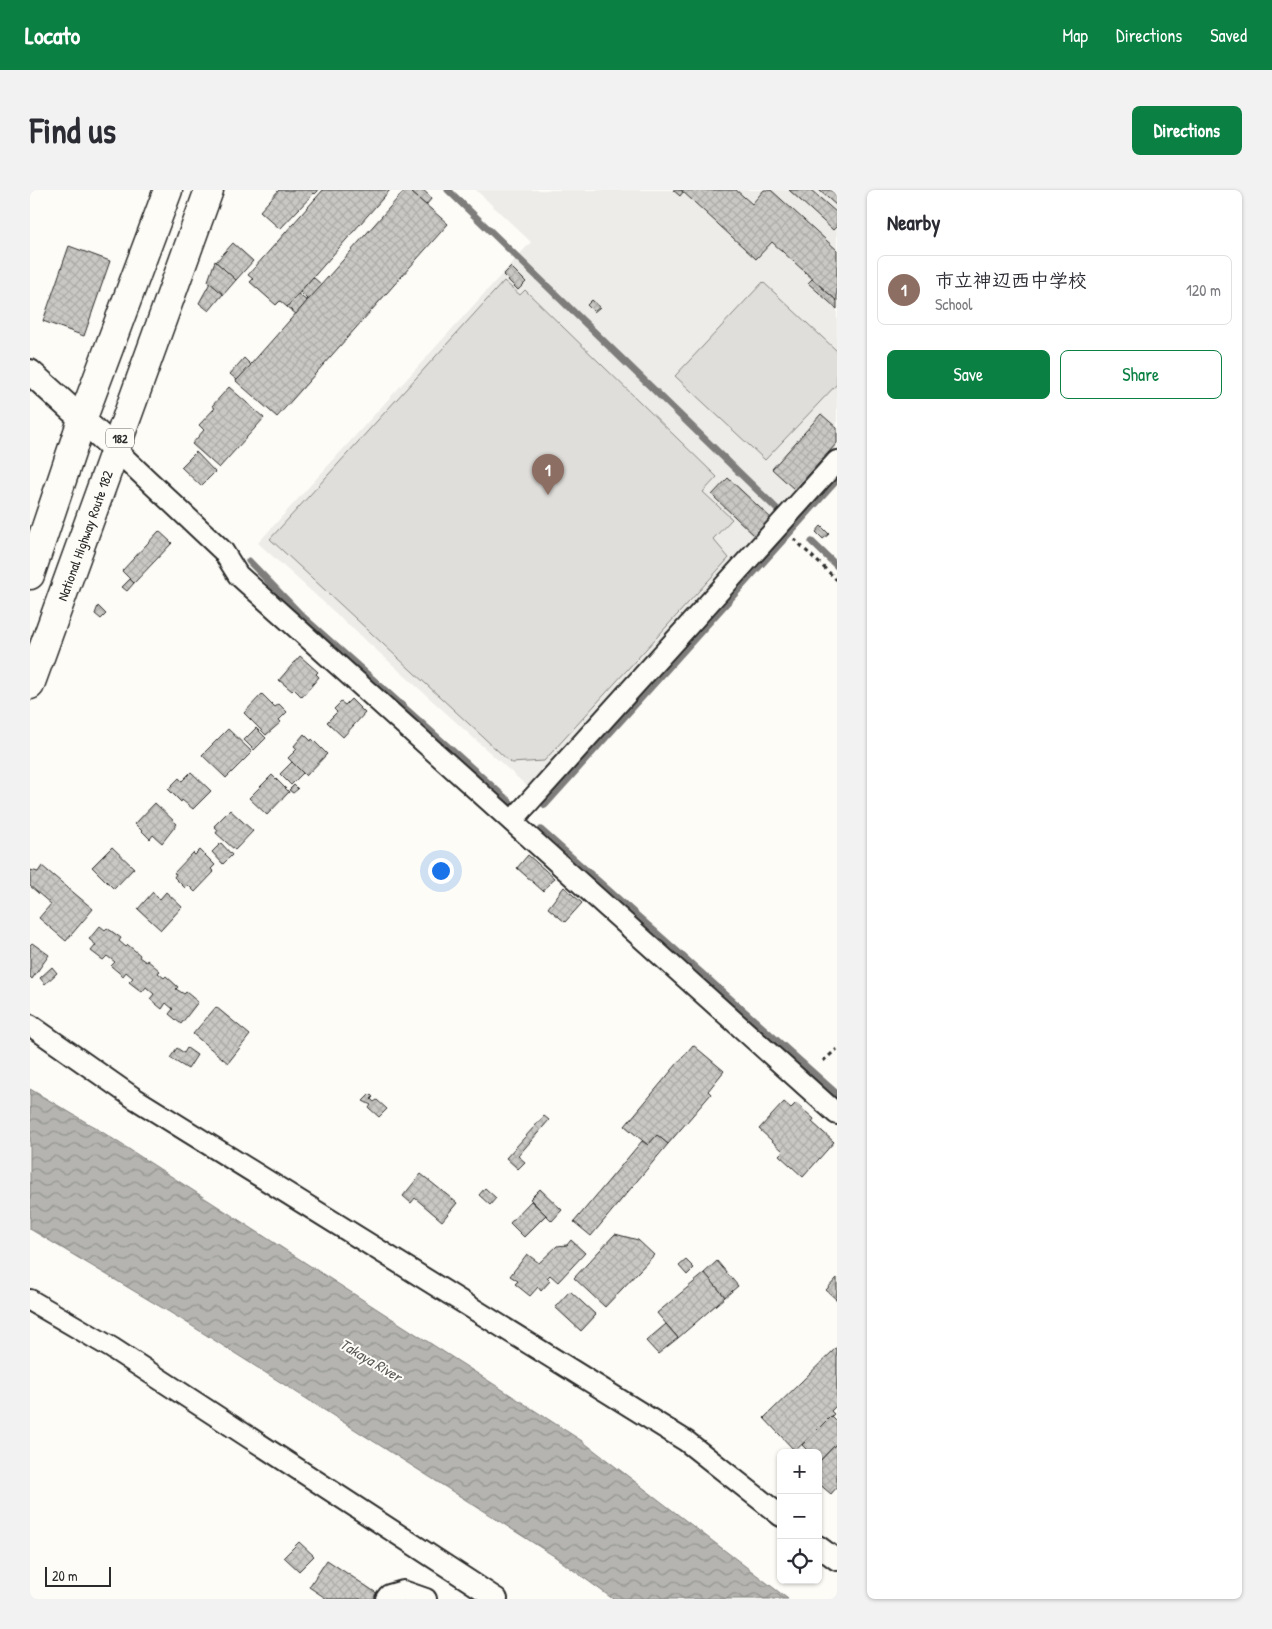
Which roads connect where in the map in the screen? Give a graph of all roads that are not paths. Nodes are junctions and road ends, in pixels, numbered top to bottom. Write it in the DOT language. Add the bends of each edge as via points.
graph roads {
  1 [pos="168,190"];
  2 [pos="209,190"];
  3 [pos="30,372"];
  4 [pos="82,420"];
  5 [pos="116,450"];
  6 [pos="837,461"];
  7 [pos="30,574"];
  8 [pos="30,685"];
  9 [pos="512,821"];
  10 [pos="30,1025"];
  11 [pos="837,1114"];
  12 [pos="30,1300"];
  13 [pos="777,1513"];
  14 [pos="822,1549"];
  15 [pos="837,1560"];
  16 [pos="386,1599"];
  17 [pos="426,1599"];
  18 [pos="497,1599"];
  1 -- 4 [label="highway"];
  2 -- 5 [label="highway, National Highway Route 182 / 182"];
  3 -- 4 [label="street"];
  4 -- 5 [label="street"];
  4 -- 7 [label="highway"];
  5 -- 8 [label="highway, National Highway Route 182 / 182"];
  5 -- 9 [label="street" via="223,551 238,575"];
  6 -- 9 [label="street"];
  9 -- 11 [label="street"];
  10 -- 13 [label="street" via="134,1098 686,1441"];
  12 -- 18 [label="street" via="112,1348"];
  14 -- 15 [label="street"];
  16 -- 17 [label="street" via="403,1591"];
}
